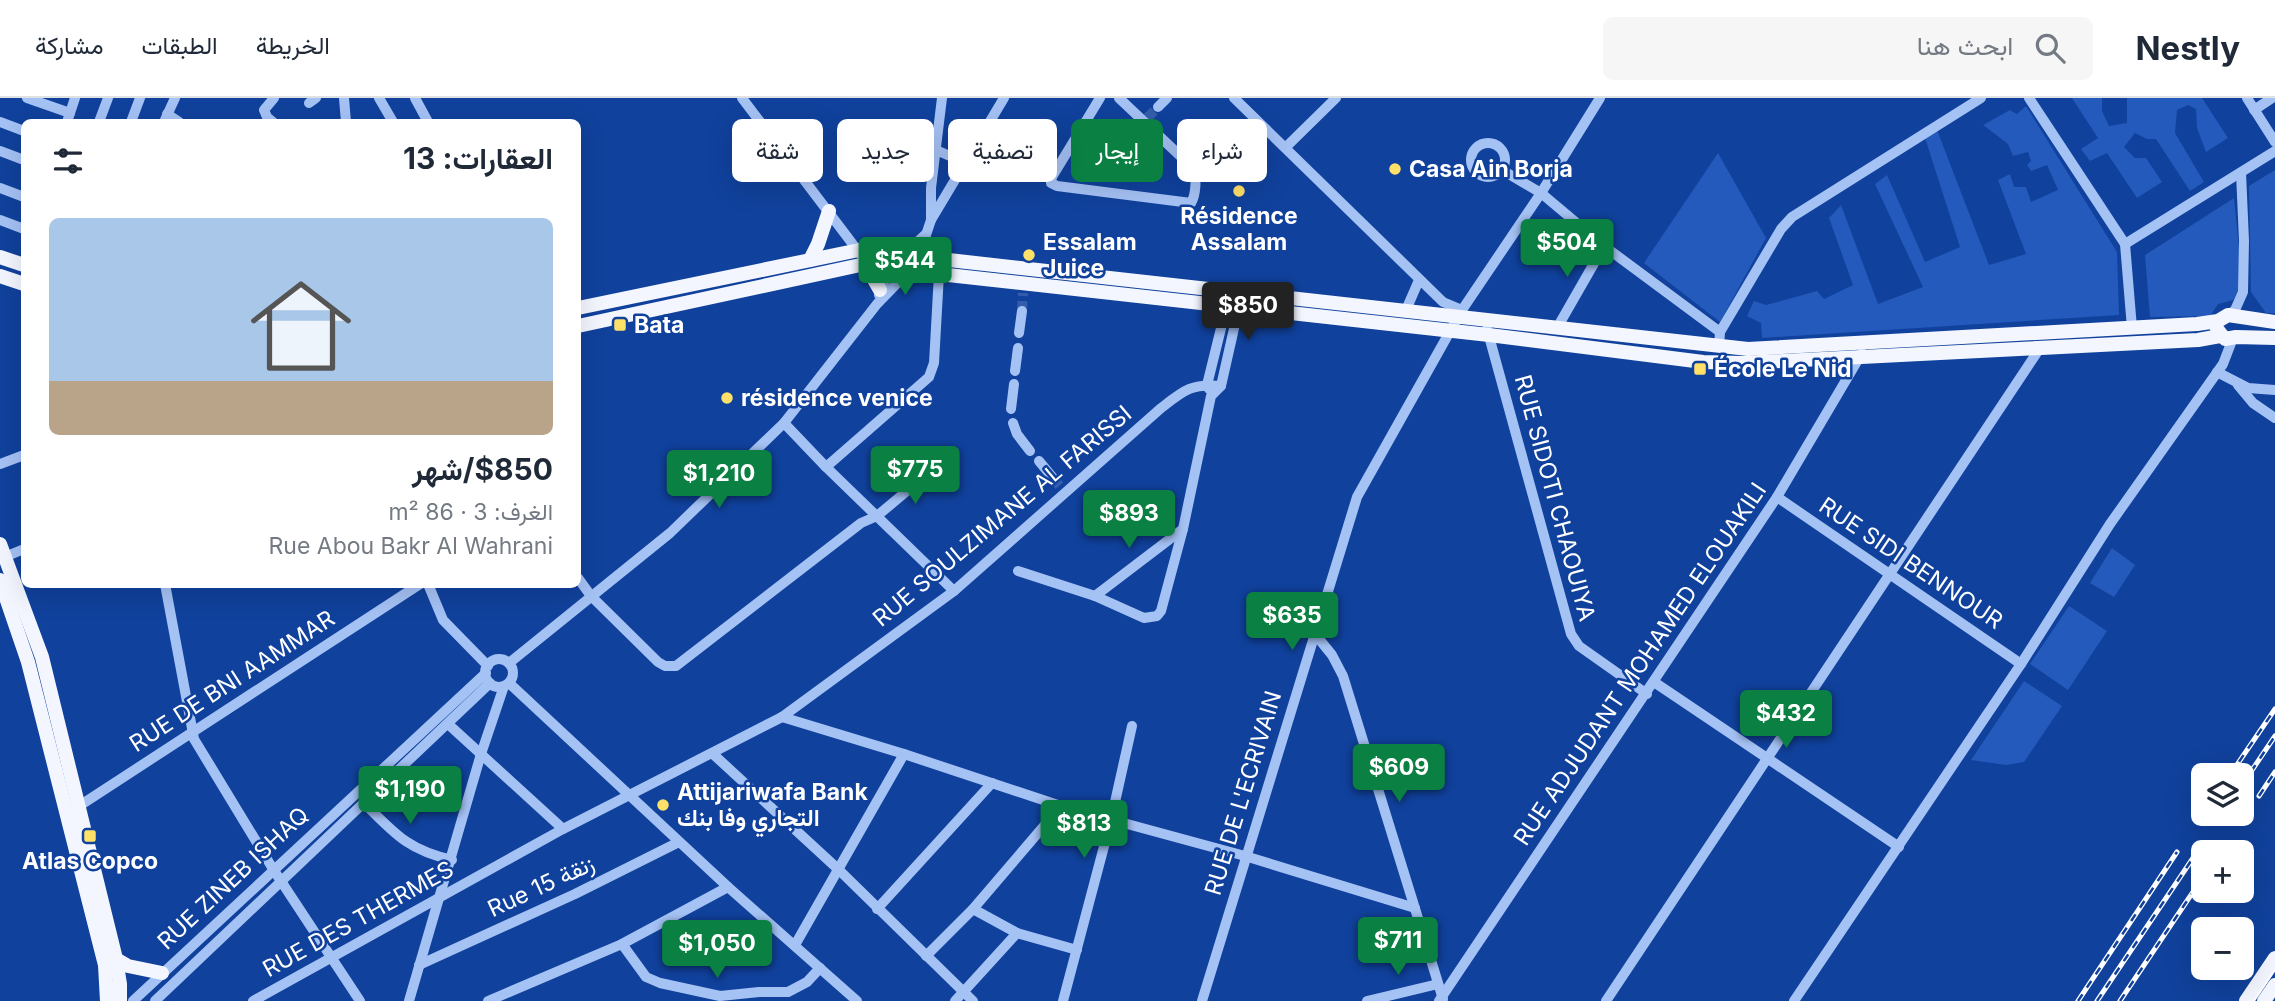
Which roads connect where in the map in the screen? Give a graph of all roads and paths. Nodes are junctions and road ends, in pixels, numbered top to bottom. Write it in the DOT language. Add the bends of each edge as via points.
graph roads {
  1 [pos="27,98"];
  2 [pos="75,98"];
  3 [pos="108,98"];
  4 [pos="140,98"];
  5 [pos="175,98"];
  6 [pos="274,98"];
  7 [pos="344,98"];
  8 [pos="379,98"];
  9 [pos="415,98"];
  10 [pos="742,98"];
  11 [pos="942,98"];
  12 [pos="1004,98"];
  13 [pos="1100,98"];
  14 [pos="1119,98"];
  15 [pos="1167,98"];
  16 [pos="1234,98"];
  17 [pos="1600,98"];
  18 [pos="1980,98"];
  19 [pos="2029,98"];
  20 [pos="2246,98"];
  21 [pos="2272,98"];
  22 [pos="1334,99"];
  23 [pos="1158,107"];
  24 [pos="2254,110"];
  25 [pos="68,118"];
  26 [pos="165,118"];
  27 [pos="100,119"];
  28 [pos="132,119"];
  29 [pos="269,119"];
  30 [pos="346,119"];
  31 [pos="391,119"];
  32 [pos="426,119"];
  33 [pos="991,119"];
  34 [pos="0,122"];
  35 [pos="21,130"];
  36 [pos="2275,142"];
  37 [pos="1286,147"];
  38 [pos="936,150"];
  39 [pos="0,151"];
  40 [pos="2275,151"];
  41 [pos="948,155"];
  42 [pos="21,159"];
  43 [pos="1502,170"];
  44 [pos="2241,173"];
  45 [pos="954,182"];
  46 [pos="0,188"];
  47 [pos="1541,193"];
  48 [pos="21,196"];
  49 [pos="829,211"];
  50 [pos="0,220"];
  51 [pos="931,220"];
  52 [pos="21,228"];
  53 [pos="926,234"];
  54 [pos="2125,244"];
  55 [pos="1604,246"];
  56 [pos="859,250"];
  57 [pos="902,254"];
  58 [pos="0,257"];
  59 [pos="810,260"];
  60 [pos="915,262"];
  61 [pos="21,264"];
  62 [pos="865,264"];
  63 [pos="892,265"];
  64 [pos="939,274"];
  65 [pos="0,275"];
  66 [pos="1419,280"];
  67 [pos="21,283"];
  68 [pos="1236,291"];
  69 [pos="878,297"];
  70 [pos="581,307"];
  71 [pos="1233,307"];
  72 [pos="1406,310"];
  73 [pos="1021,311"];
  74 [pos="1461,313"];
  75 [pos="1483,320"];
  76 [pos="2275,322"];
  77 [pos="581,325"];
  78 [pos="1557,328"];
  79 [pos="2132,328"];
  80 [pos="2227,328"];
  81 [pos="1449,332"];
  82 [pos="1720,332"];
  83 [pos="1019,333"];
  84 [pos="1489,335"];
  85 [pos="2275,338"];
  86 [pos="1719,347"];
  87 [pos="1018,348"];
  88 [pos="2040,348"];
  89 [pos="1863,350"];
  90 [pos="2220,368"];
  91 [pos="1015,371"];
  92 [pos="2236,383"];
  93 [pos="1014,384"];
  94 [pos="1209,390"];
  95 [pos="2275,390"];
  96 [pos="1011,409"];
  97 [pos="2275,418"];
  98 [pos="784,423"];
  99 [pos="1013,424"];
  100 [pos="1030,451"];
  101 [pos="21,456"];
  102 [pos="1039,461"];
  103 [pos="0,464"];
  104 [pos="826,467"];
  105 [pos="932,470"];
  106 [pos="1053,478"];
  107 [pos="1777,497"];
  108 [pos="877,516"];
  109 [pos="1183,529"];
  110 [pos="21,550"];
  111 [pos="2,554"];
  112 [pos="1018,570"];
  113 [pos="1890,576"];
  114 [pos="0,580"];
  115 [pos="581,582"];
  116 [pos="166,588"];
  117 [pos="414,588"];
  118 [pos="430,588"];
  119 [pos="954,591"];
  120 [pos="591,596"];
  121 [pos="1095,596"];
  122 [pos="1315,634"];
  123 [pos="509,663"];
  124 [pos="2021,664"];
  125 [pos="488,674"];
  126 [pos="1654,682"];
  127 [pos="507,684"];
  128 [pos="1647,694"];
  129 [pos="782,718"];
  130 [pos="449,723"];
  131 [pos="1132,726"];
  132 [pos="192,733"];
  133 [pos="58,750"];
  134 [pos="481,754"];
  135 [pos="712,754"];
  136 [pos="904,754"];
  137 [pos="1768,757"];
  138 [pos="992,783"];
  139 [pos="631,795"];
  140 [pos="364,803"];
  141 [pos="1061,806"];
  142 [pos="73,810"];
  143 [pos="1111,820"];
  144 [pos="563,829"];
  145 [pos="679,842"];
  146 [pos="1899,847"];
  147 [pos="1245,856"];
  148 [pos="452,860"];
  149 [pos="273,869"];
  150 [pos="839,870"];
  151 [pos="282,882"];
  152 [pos="728,887"];
  153 [pos="441,898"];
  154 [pos="1415,908"];
  155 [pos="877,909"];
  156 [pos="973,909"];
  157 [pos="1017,933"];
  158 [pos="622,944"];
  159 [pos="795,945"];
  160 [pos="1077,950"];
  161 [pos="331,956"];
  162 [pos="926,956"];
  163 [pos="2275,958"];
  164 [pos="116,959"];
  165 [pos="419,965"];
  166 [pos="820,968"];
  167 [pos="162,972"];
  168 [pos="1438,984"];
  169 [pos="2275,985"];
  170 [pos="964,992"];
  171 [pos="720,999"];
  172 [pos="1441,1000"];
  173 [pos="107,1001"];
  174 [pos="120,1001"];
  175 [pos="133,1001"];
  176 [pos="155,1001"];
  177 [pos="253,1001"];
  178 [pos="360,1001"];
  179 [pos="409,1001"];
  180 [pos="488,1001"];
  181 [pos="857,1001"];
  182 [pos="955,1001"];
  183 [pos="973,1001"];
  184 [pos="1063,1001"];
  185 [pos="1202,1001"];
  186 [pos="1367,1001"];
  187 [pos="1606,1001"];
  188 [pos="1794,1001"];
  189 [pos="2246,1001"];
  190 [pos="2264,1001"];
  1 -- 25 [label="street"];
  2 -- 25 [label="street"];
  3 -- 27 [label="street"];
  4 -- 28 [label="street"];
  5 -- 26 [label="street"];
  6 -- 29 [label="street" via="264,110"];
  7 -- 30 [label="street"];
  8 -- 31 [label="street"];
  9 -- 32 [label="street"];
  10 -- 49 [label="street"];
  11 -- 38 [label="street"];
  12 -- 33 [label="street"];
  13 -- 14 [label="street" via="1051,183 1191,203 1193,168"];
  15 -- 23 [label="street"];
  16 -- 37 [label="street"];
  17 -- 47 [label="street, RUE DE L'ECRIVAIN"];
  18 -- 82 [label="street" via="1792,218"];
  19 -- 54 [label="street"];
  20 -- 24 [label="street"];
  21 -- 24 [label="street"];
  22 -- 37 [label="street"];
  24 -- 36 [label="street"];
  34 -- 35 [label="street"];
  37 -- 66 [label="street"];
  38 -- 41 [label="street"];
  38 -- 51 [label="street"];
  39 -- 42 [label="street"];
  40 -- 44 [label="street"];
  43 -- 47 [label="street"];
  44 -- 54 [label="street"];
  44 -- 80 [label="street" via="2243,292"];
  45 -- 51 [label="street"];
  46 -- 48 [label="street"];
  47 -- 55 [label="street"];
  47 -- 74 [label="street, RUE DE L'ECRIVAIN"];
  49 -- 56 [label="street"];
  49 -- 59 [label="main road"];
  50 -- 52 [label="street"];
  51 -- 53 [label="street"];
  53 -- 57 [label="street"];
  53 -- 60 [label="street"];
  54 -- 79 [label="street"];
  55 -- 78 [label="street"];
  55 -- 82 [label="street"];
  56 -- 57 [label="main road"];
  56 -- 59 [label="main road"];
  56 -- 62 [label="street"];
  57 -- 60 [label="main road"];
  57 -- 63 [label="street"];
  58 -- 61 [label="main road"];
  59 -- 70 [label="main road"];
  60 -- 63 [label="main road"];
  60 -- 64 [label="main road"];
  60 -- 68 [label="main road"];
  60 -- 69 [label="street"];
  62 -- 63 [label="main road"];
  62 -- 69 [label="main road"];
  62 -- 77 [label="main road"];
  63 -- 69 [label="street"];
  64 -- 71 [label="main road" via="1024,288"];
  64 -- 104 [label="street" via="934,363 929,377"];
  65 -- 67 [label="main road"];
  66 -- 72 [label="street"];
  66 -- 74 [label="street"];
  68 -- 71 [label="street"];
  68 -- 72 [label="main road"];
  69 -- 98 [label="street"];
  71 -- 81 [label="main road"];
  71 -- 94 [label="street"];
  71 -- 94 [label="street, RUE SOULZIMANE AL FARISSI" via="1221,386"];
  72 -- 74 [label="main road"];
  73 -- 83 [label="street"];
  74 -- 75 [label="main road"];
  74 -- 81 [label="street, RUE DE L'ECRIVAIN"];
  75 -- 78 [label="main road"];
  75 -- 84 [label="street, RUE SIDOTI CHAOUIYA"];
  76 -- 80 [label="main road" via="2253,320"];
  78 -- 86 [label="main road"];
  79 -- 80 [label="main road"];
  79 -- 89 [label="main road"];
  80 -- 85 [label="main road"];
  80 -- 88 [label="main road" via="2198,340"];
  80 -- 90 [label="street"];
  81 -- 84 [label="main road"];
  81 -- 122 [label="street, RUE DE L'ECRIVAIN" via="1362,484"];
  82 -- 86 [label="street"];
  84 -- 89 [label="main road" via="1703,362 1742,363"];
  84 -- 128 [label="street, RUE SIDOTI CHAOUIYA" via="1571,634 1579,646"];
  86 -- 89 [label="main road"];
  87 -- 91 [label="street"];
  88 -- 89 [label="main road"];
  88 -- 113 [label="street"];
  89 -- 107 [label="street, RUE ADJUDANT MOHAMED ELOUAKILI"];
  90 -- 92 [label="street"];
  90 -- 124 [label="street" via="2110,524"];
  92 -- 95 [label="street"];
  92 -- 97 [label="street" via="2263,412"];
  93 -- 96 [label="street"];
  94 -- 109 [label="street"];
  94 -- 119 [label="street, RUE SOULZIMANE AL FARISSI" via="1195,385 1160,409"];
  98 -- 104 [label="street"];
  98 -- 120 [label="street" via="693,513"];
  99 -- 100 [label="street"];
  101 -- 103 [label="street"];
  102 -- 106 [label="street"];
  104 -- 108 [label="street"];
  105 -- 108 [label="street"];
  107 -- 113 [label="street, RUE SIDI BENNOUR"];
  107 -- 126 [label="street, RUE ADJUDANT MOHAMED ELOUAKILI"];
  108 -- 119 [label="street"];
  108 -- 120 [label="street" via="861,523 676,666 658,662"];
  109 -- 121 [label="street"];
  109 -- 121 [label="street" via="1157,616 1144,618"];
  110 -- 111 [label="street"];
  111 -- 133 [label="main road" via="42,657"];
  112 -- 121 [label="street"];
  113 -- 124 [label="street, RUE SIDI BENNOUR"];
  113 -- 137 [label="street"];
  114 -- 133 [label="main road"];
  115 -- 120 [label="street"];
  116 -- 132 [label="street"];
  117 -- 132 [label="street, RUE DE BNI AAMMAR"];
  118 -- 125 [label="street" via="443,620"];
  119 -- 129 [label="street, RUE SOULZIMANE AL FARISSI"];
  120 -- 123 [label="street"];
  122 -- 147 [label="street, RUE DE L'ECRIVAIN"];
  122 -- 154 [label="street" via="1343,676"];
  123 -- 125 [label="street" via="495,660"];
  123 -- 127 [label="street" via="513,675"];
  124 -- 146 [label="street"];
  125 -- 127 [label="street" via="497,687"];
  125 -- 130 [label="street, RUE ZINEB ISHAQ"];
  125 -- 149 [label="street, RUE ZINEB ISHAQ"];
  126 -- 128 [label="street, RUE ADJUDANT MOHAMED ELOUAKILI"];
  126 -- 137 [label="street"];
  127 -- 134 [label="street"];
  127 -- 139 [label="street"];
  128 -- 172 [label="street, RUE ADJUDANT MOHAMED ELOUAKILI"];
  129 -- 135 [label="street, RUE SOULZIMANE AL FARISSI"];
  129 -- 136 [label="street"];
  130 -- 134 [label="street"];
  130 -- 140 [label="street, RUE ZINEB ISHAQ"];
  131 -- 143 [label="street"];
  132 -- 142 [label="street, RUE DE BNI AAMMAR"];
  132 -- 149 [label="street"];
  133 -- 142 [label="main road"];
  134 -- 144 [label="street"];
  134 -- 148 [label="street"];
  135 -- 139 [label="street, RUE SOULZIMANE AL FARISSI"];
  135 -- 150 [label="street"];
  136 -- 138 [label="street"];
  136 -- 150 [label="street"];
  137 -- 146 [label="street"];
  137 -- 187 [label="street"];
  138 -- 141 [label="street"];
  138 -- 155 [label="street"];
  139 -- 144 [label="street, RUE DES THERMES"];
  139 -- 145 [label="street"];
  140 -- 148 [label="street" via="412,847"];
  140 -- 151 [label="street, RUE ZINEB ISHAQ"];
  141 -- 143 [label="street"];
  141 -- 156 [label="street"];
  142 -- 164 [label="main road"];
  142 -- 173 [label="main road" via="105,965"];
  143 -- 147 [label="street"];
  143 -- 160 [label="street"];
  144 -- 153 [label="street, RUE DES THERMES"];
  145 -- 152 [label="street"];
  145 -- 165 [label="street, Rue 15 زنقة"];
  146 -- 188 [label="street"];
  147 -- 154 [label="street"];
  147 -- 185 [label="street, RUE DE L'ECRIVAIN"];
  148 -- 153 [label="street"];
  149 -- 151 [label="street"];
  149 -- 167 [label="street, RUE ZINEB ISHAQ"];
  150 -- 155 [label="street"];
  150 -- 159 [label="street"];
  151 -- 161 [label="street"];
  151 -- 176 [label="street, RUE ZINEB ISHAQ"];
  152 -- 158 [label="street"];
  152 -- 159 [label="street"];
  153 -- 161 [label="street, RUE DES THERMES"];
  153 -- 165 [label="street"];
  154 -- 168 [label="street"];
  155 -- 162 [label="street"];
  156 -- 157 [label="street"];
  156 -- 162 [label="street"];
  157 -- 160 [label="street"];
  157 -- 170 [label="street"];
  158 -- 171 [label="street" via="646,977"];
  158 -- 180 [label="street"];
  159 -- 166 [label="street"];
  160 -- 184 [label="street"];
  161 -- 177 [label="street, RUE DES THERMES"];
  161 -- 178 [label="street"];
  162 -- 170 [label="street"];
  163 -- 189 [label="main road"];
  164 -- 167 [label="main road"];
  164 -- 174 [label="main road"];
  165 -- 179 [label="street"];
  166 -- 171 [label="street" via="788,992"];
  166 -- 181 [label="street"];
  167 -- 175 [label="street, RUE ZINEB ISHAQ"];
  168 -- 172 [label="street"];
  168 -- 186 [label="street"];
  169 -- 190 [label="main road"];
  170 -- 182 [label="street"];
  170 -- 183 [label="street"];
}
